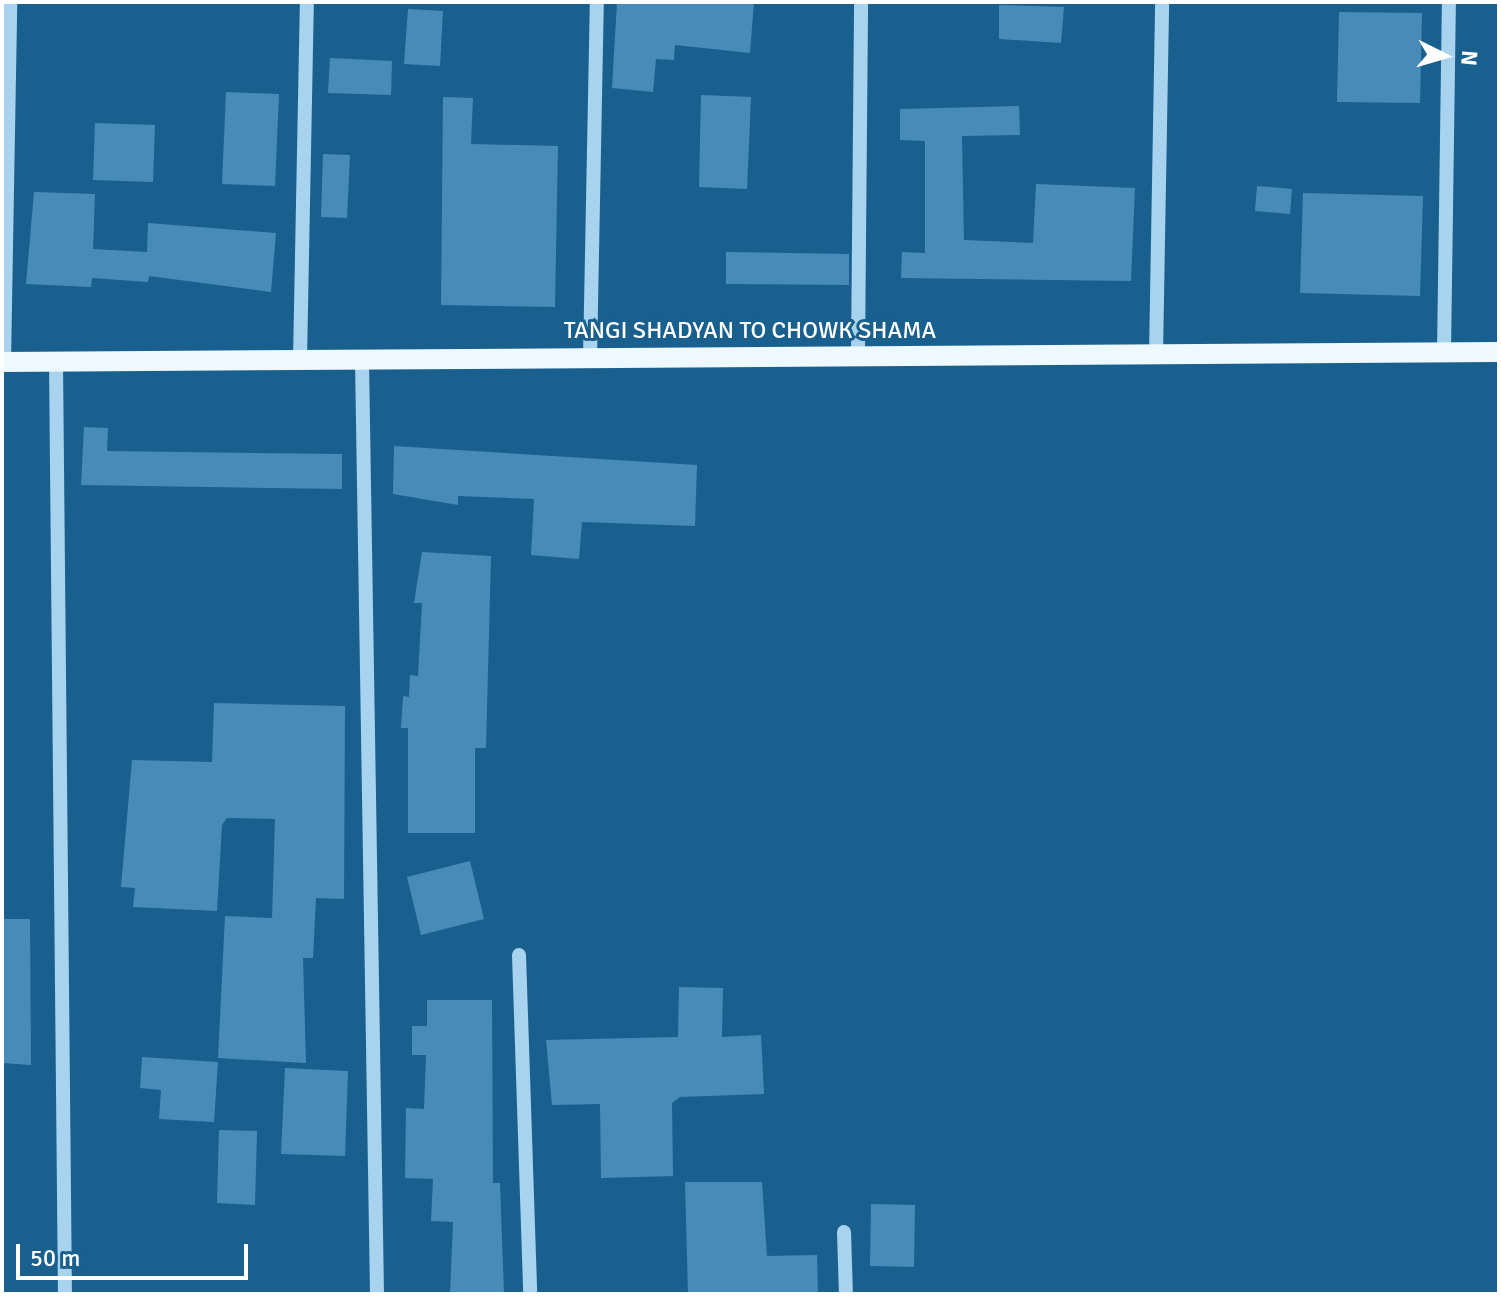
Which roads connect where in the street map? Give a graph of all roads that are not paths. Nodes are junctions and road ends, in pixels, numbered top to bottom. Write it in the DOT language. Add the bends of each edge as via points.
graph roads {
  1 [pos="10,2"];
  2 [pos="307,2"];
  3 [pos="597,2"];
  4 [pos="861,2"];
  5 [pos="1162,2"];
  6 [pos="1449,2"];
  7 [pos="1499,352"];
  8 [pos="1444,353"];
  9 [pos="858,355"];
  10 [pos="1156,355"];
  11 [pos="590,358"];
  12 [pos="300,360"];
  13 [pos="362,360"];
  14 [pos="56,361"];
  15 [pos="3,362"];
  16 [pos="519,955"];
  17 [pos="844,1232"];
  18 [pos="65,1294"];
  19 [pos="377,1294"];
  20 [pos="530,1294"];
  21 [pos="846,1294"];
  1 -- 15 [label="street"];
  2 -- 12 [label="street"];
  3 -- 11 [label="street"];
  4 -- 9 [label="street"];
  5 -- 10 [label="street"];
  6 -- 8 [label="street"];
  7 -- 8 [label="main road, TANGI SHADYAN TO CHOWK SHAMA"];
  8 -- 10 [label="main road, TANGI SHADYAN TO CHOWK SHAMA"];
  9 -- 10 [label="main road, TANGI SHADYAN TO CHOWK SHAMA"];
  9 -- 11 [label="main road, TANGI SHADYAN TO CHOWK SHAMA"];
  11 -- 13 [label="main road, TANGI SHADYAN TO CHOWK SHAMA"];
  12 -- 13 [label="main road, TANGI SHADYAN TO CHOWK SHAMA"];
  12 -- 14 [label="main road, TANGI SHADYAN TO CHOWK SHAMA"];
  13 -- 19 [label="street"];
  14 -- 15 [label="main road, TANGI SHADYAN TO CHOWK SHAMA"];
  14 -- 18 [label="street"];
  16 -- 20 [label="street"];
  17 -- 21 [label="street"];
}
